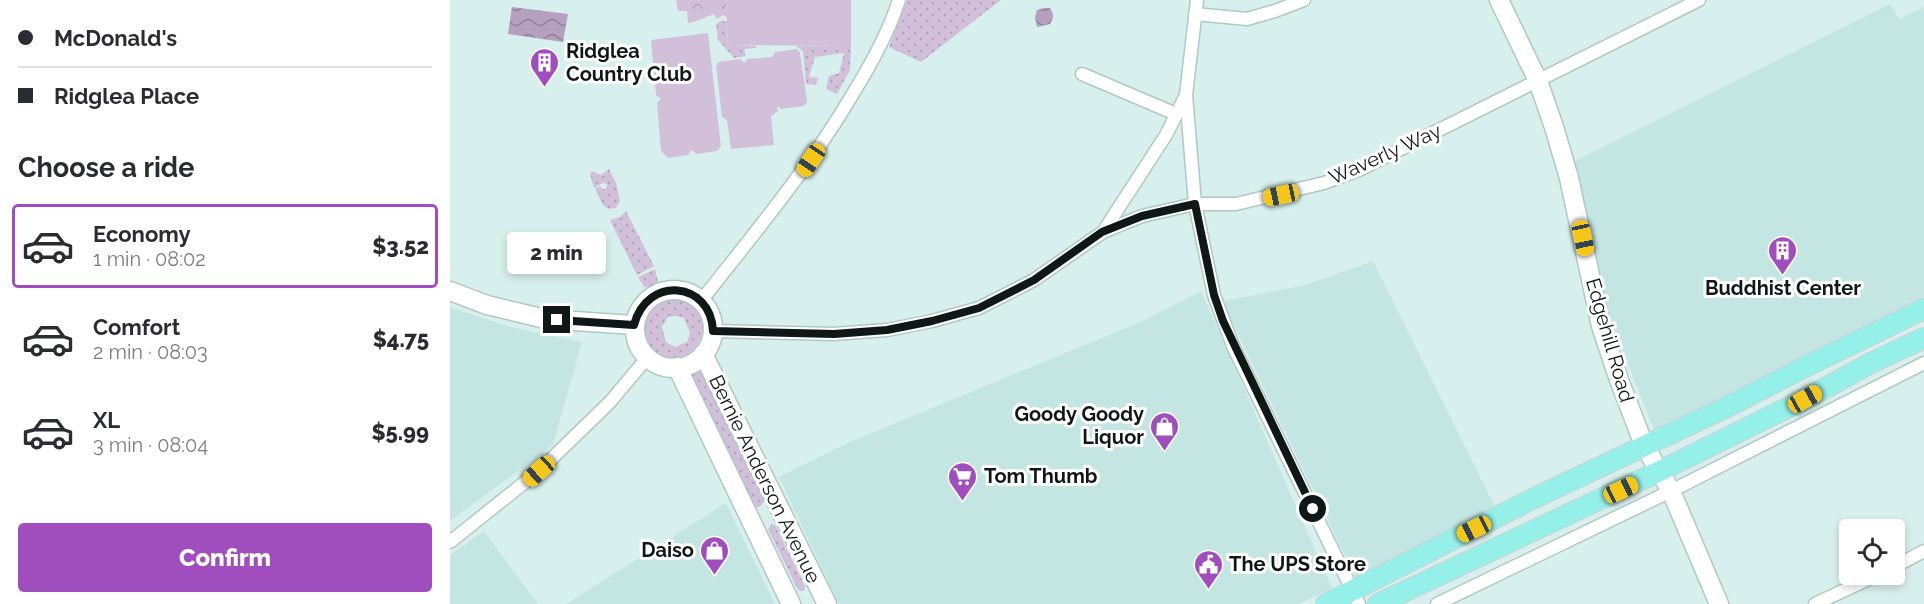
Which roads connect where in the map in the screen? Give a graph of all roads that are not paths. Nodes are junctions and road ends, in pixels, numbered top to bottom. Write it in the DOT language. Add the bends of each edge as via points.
graph roads {
  1 [pos="899,0"];
  2 [pos="1197,0"];
  3 [pos="1304,0"];
  4 [pos="1498,0"];
  5 [pos="1699,0"];
  6 [pos="1195,14"];
  7 [pos="1082,74"];
  8 [pos="1538,81"];
  9 [pos="1186,95"];
  10 [pos="1176,114"];
  11 [pos="1195,204"];
  12 [pos="1102,232"];
  13 [pos="450,291"];
  14 [pos="701,301"];
  15 [pos="1924,309"];
  16 [pos="634,325"];
  17 [pos="713,331"];
  18 [pos="1924,338"];
  19 [pos="1859,340"];
  20 [pos="703,354"];
  21 [pos="647,358"];
  22 [pos="1871,363"];
  23 [pos="1924,363"];
  24 [pos="677,367"];
  25 [pos="1644,445"];
  26 [pos="1658,472"];
  27 [pos="1671,492"];
  28 [pos="450,542"];
  29 [pos="1924,551"];
  30 [pos="1905,561"];
  31 [pos="1856,585"];
  32 [pos="1355,597"];
  33 [pos="791,604"];
  34 [pos="827,604"];
  35 [pos="1326,604"];
  36 [pos="1378,604"];
  37 [pos="1437,604"];
  38 [pos="1719,604"];
  39 [pos="1815,604"];
  1 -- 14 [label="street" via="875,58 830,132"];
  2 -- 6 [label="street"];
  3 -- 6 [label="street" via="1247,19"];
  4 -- 8 [label="street, Edgehill Road"];
  5 -- 8 [label="street, Waverly Way"];
  6 -- 9 [label="street"];
  7 -- 10 [label="street"];
  8 -- 11 [label="street, Waverly Way" via="1359,170 1324,183 1236,204"];
  8 -- 25 [label="street, Edgehill Road" via="1569,178 1601,326"];
  9 -- 10 [label="street"];
  9 -- 11 [label="street"];
  10 -- 12 [label="street"];
  11 -- 12 [label="street, Waverly Way" via="1142,216"];
  11 -- 32 [label="street" via="1223,321"];
  12 -- 17 [label="street, Waverly Way" via="1034,280 979,308 932,321 887,330 834,334"];
  13 -- 16 [label="street" via="545,319"];
  14 -- 16 [label="street" via="680,291 662,292 647,300"];
  14 -- 17 [label="street" via="711,315"];
  15 -- 19 [label="main road"];
  16 -- 21 [label="street" via="635,336"];
  17 -- 20 [label="street"];
  18 -- 22 [label="main road"];
  19 -- 22 [label="main road"];
  19 -- 25 [label="main road"];
  20 -- 24 [label="street" via="686,366"];
  20 -- 34 [label="street, Bernie Anderson Avenue"];
  21 -- 24 [label="street"];
  21 -- 28 [label="street" via="610,402 539,471"];
  22 -- 26 [label="main road"];
  23 -- 27 [label="street"];
  24 -- 33 [label="street, Bernie Anderson Avenue"];
  25 -- 26 [label="street, Edgehill Road"];
  25 -- 32 [label="main road"];
  26 -- 27 [label="street, Edgehill Road"];
  26 -- 36 [label="main road"];
  27 -- 37 [label="street"];
  27 -- 38 [label="street, Edgehill Road"];
  29 -- 30 [label="street"];
  31 -- 39 [label="street"];
  32 -- 35 [label="main road"];
}
